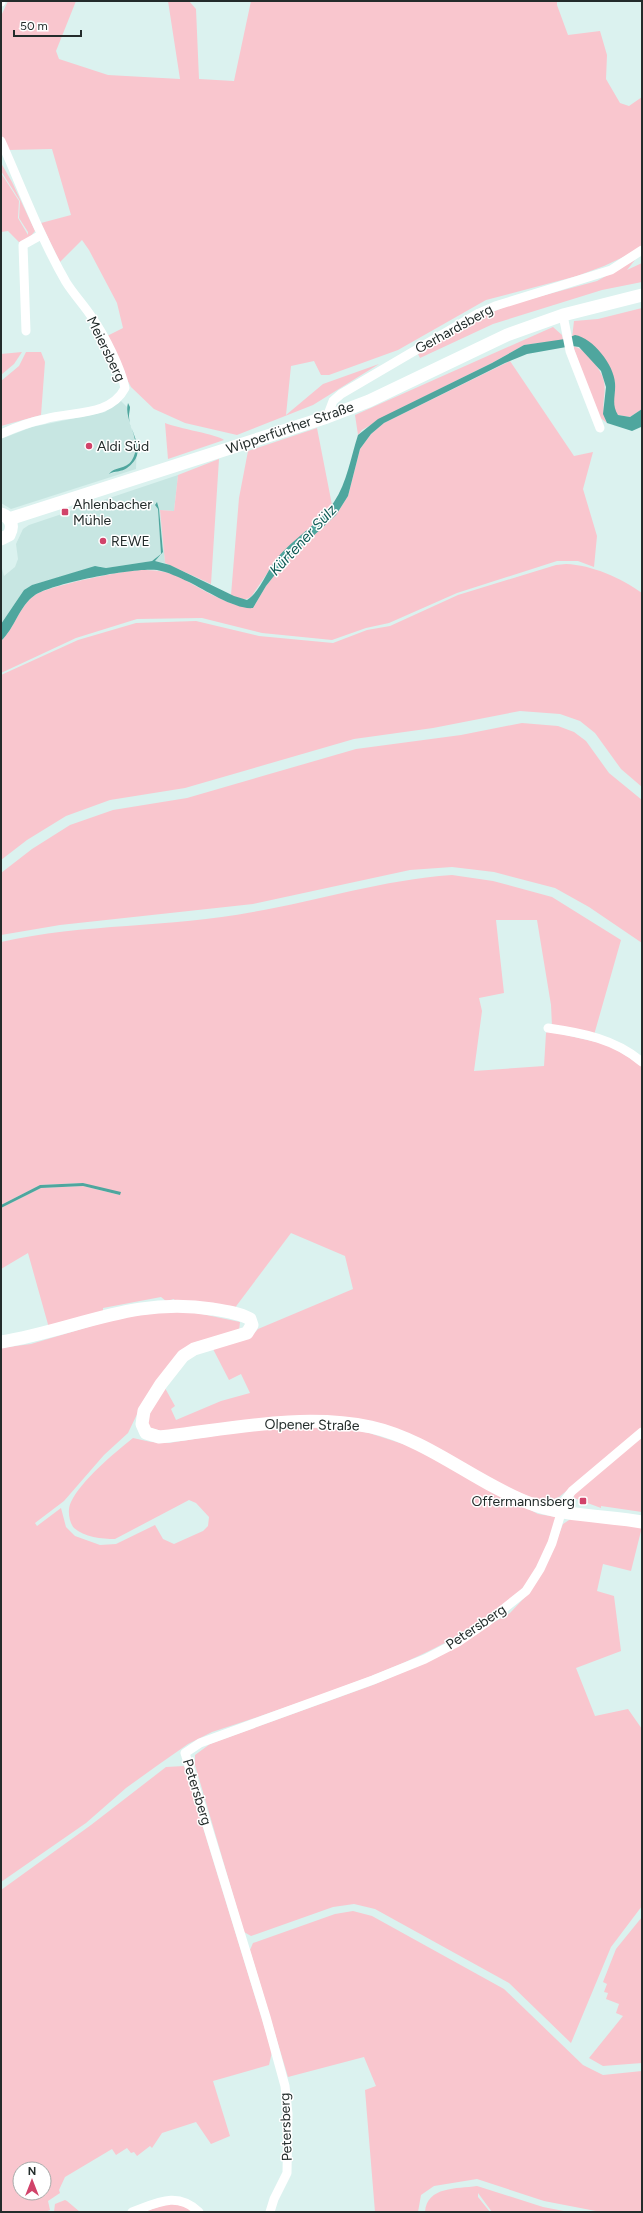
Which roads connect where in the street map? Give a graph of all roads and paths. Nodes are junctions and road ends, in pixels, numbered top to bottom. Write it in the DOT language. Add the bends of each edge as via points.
graph roads {
  1 [pos="1,141"];
  2 [pos="41,235"];
  3 [pos="642,250"];
  4 [pos="642,295"];
  5 [pos="563,315"];
  6 [pos="26,331"];
  7 [pos="327,417"];
  8 [pos="600,428"];
  9 [pos="1,434"];
  10 [pos="5,517"];
  11 [pos="1,540"];
  12 [pos="548,1028"];
  13 [pos="642,1062"];
  14 [pos="1,1342"];
  15 [pos="642,1432"];
  16 [pos="562,1512"];
  17 [pos="642,1522"];
  18 [pos="132,2212"];
  19 [pos="199,2212"];
  20 [pos="270,2212"];
  1 -- 2 [label="street, Meiersberg"];
  2 -- 6 [label="street" via="23,245"];
  2 -- 9 [label="street, Meiersberg" via="67,283 94,320 123,377 125,388 119,398 105,407 45,418"];
  3 -- 7 [label="street, Gerhardsberg" via="611,270 509,301 479,313 341,394 333,401"];
  4 -- 5 [label="street, Wipperfürther Straße"];
  5 -- 7 [label="street, Wipperfürther Straße" via="507,335 369,401"];
  5 -- 8 [label="street" via="570,351"];
  7 -- 10 [label="street, Wipperfürther Straße"];
  10 -- 11 [label="street" via="12,525 11,532 7,538"];
  12 -- 13 [label="street" via="618,1045"];
  14 -- 16 [label="street, Olpener Straße" via="50,1333 119,1312 154,1306 182,1305 245,1316 250,1319 252,1325 247,1333 194,1350 177,1364 144,1411 142,1429 146,1433 159,1437 263,1424 338,1423 370,1427 414,1442 528,1503"];
  15 -- 16 [label="street" via="572,1491 565,1500"];
  16 -- 17 [label="street"];
  16 -- 20 [label="street, Petersberg" via="552,1543 526,1591 458,1642 425,1659 373,1680 200,1743 185,1753 285,2086 288,2114 287,2173"];
  18 -- 19 [label="street" via="170,2199 191,2204"];
}
